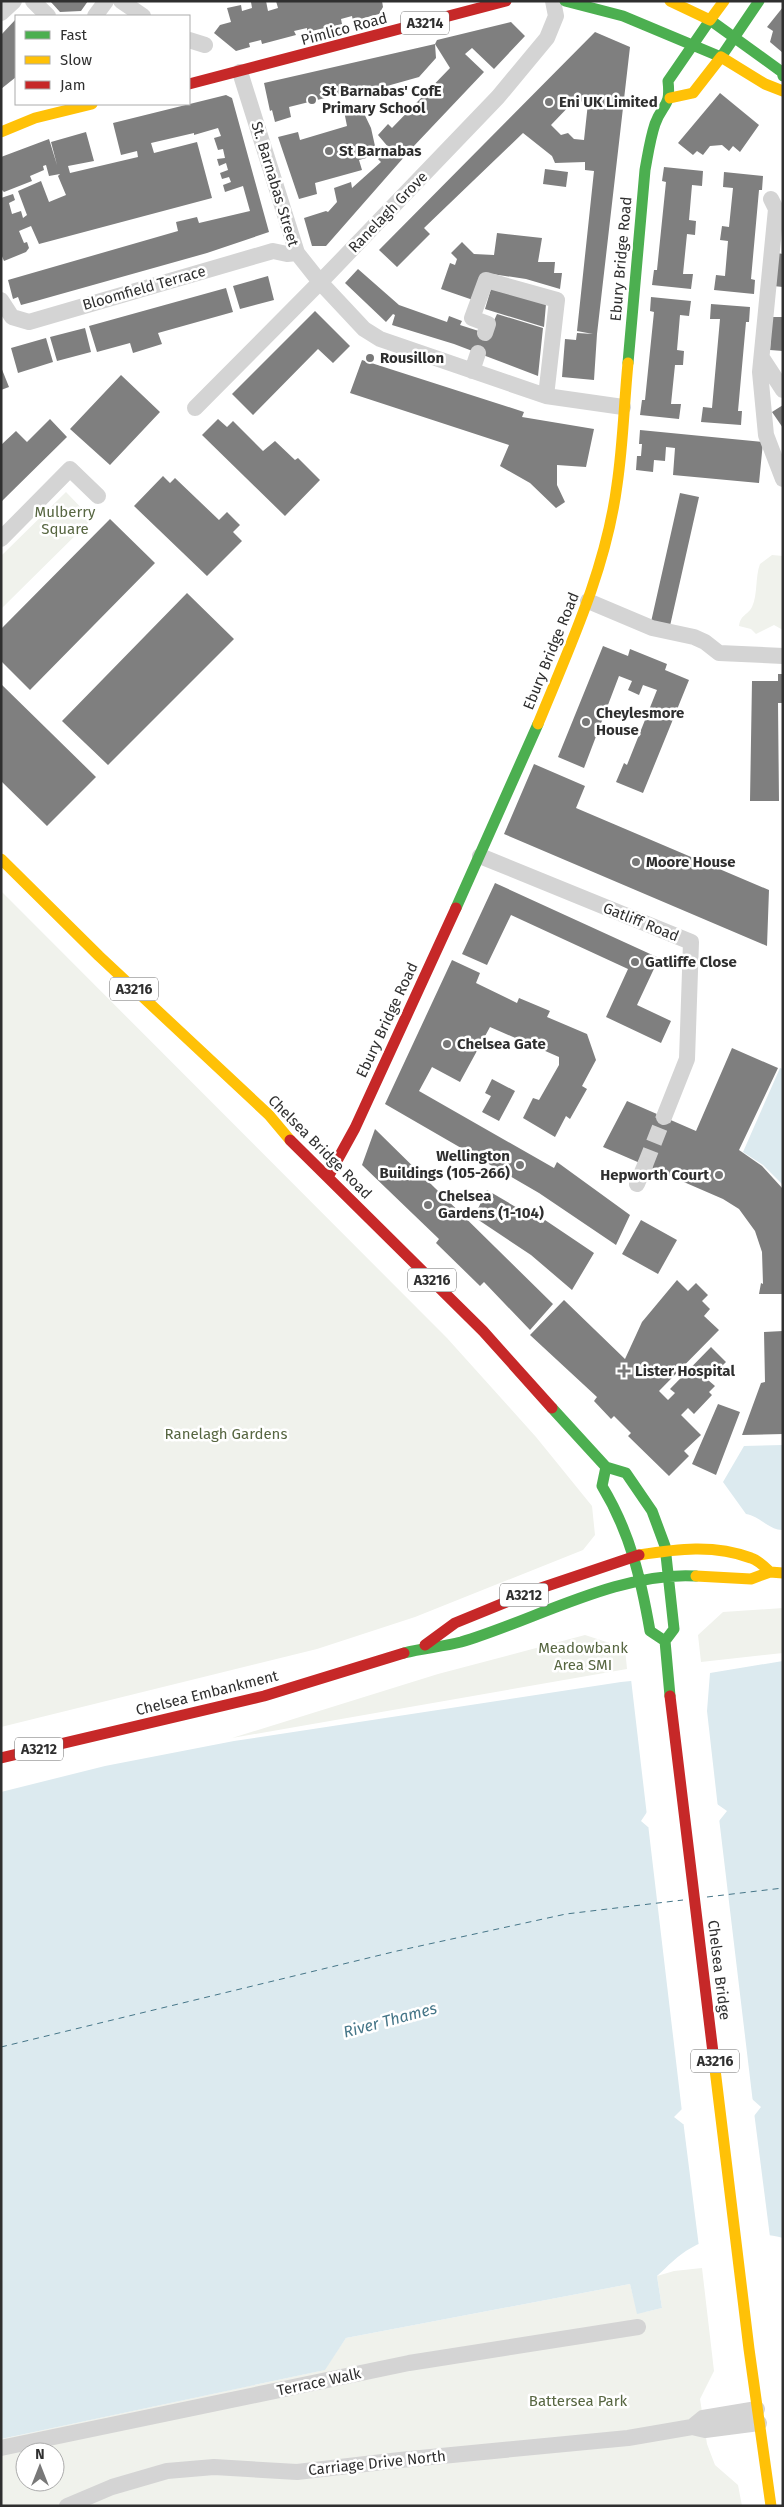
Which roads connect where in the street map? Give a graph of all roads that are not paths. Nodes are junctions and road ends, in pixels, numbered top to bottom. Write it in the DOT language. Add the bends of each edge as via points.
graph roads {
  1 [pos="14,1"];
  2 [pos="33,1"];
  3 [pos="106,1"];
  4 [pos="121,1"];
  5 [pos="506,1"];
  6 [pos="553,1"];
  7 [pos="565,1"];
  8 [pos="670,1"];
  9 [pos="724,1"];
  10 [pos="759,1"];
  11 [pos="1,13"];
  12 [pos="47,15"];
  13 [pos="96,15"];
  14 [pos="142,15"];
  15 [pos="710,20"];
  16 [pos="735,36"];
  17 [pos="190,40"];
  18 [pos="205,45"];
  19 [pos="694,46"];
  20 [pos="721,57"];
  21 [pos="240,72"];
  22 [pos="783,76"];
  23 [pos="190,84"];
  24 [pos="783,90"];
  25 [pos="670,98"];
  26 [pos="68,106"];
  27 [pos="1,132"];
  28 [pos="776,208"];
  29 [pos="296,253"];
  30 [pos="320,282"];
  31 [pos="1,300"];
  32 [pos="485,333"];
  33 [pos="478,353"];
  34 [pos="762,358"];
  35 [pos="472,371"];
  36 [pos="783,390"];
  37 [pos="546,396"];
  38 [pos="623,407"];
  39 [pos="195,408"];
  40 [pos="783,479"];
  41 [pos="98,496"];
  42 [pos="1,539"];
  43 [pos="588,601"];
  44 [pos="783,656"];
  45 [pos="480,856"];
  46 [pos="1,859"];
  47 [pos="664,1117"];
  48 [pos="645,1165"];
  49 [pos="328,1177"];
  50 [pos="636,1184"];
  51 [pos="606,1467"];
  52 [pos="666,1550"];
  53 [pos="636,1555"];
  54 [pos="770,1572"];
  55 [pos="783,1573"];
  56 [pos="671,1576"];
  57 [pos="642,1580"];
  58 [pos="664,1640"];
  59 [pos="419,1650"];
  60 [pos="1,1758"];
  61 [pos="638,2327"];
  62 [pos="758,2416"];
  63 [pos="1,2448"];
  64 [pos="67,2506"];
  65 [pos="771,2506"];
  1 -- 11 [label="street"];
  2 -- 12 [label="street"];
  3 -- 13 [label="street"];
  4 -- 14 [label="street"];
  5 -- 21 [label="main road, Pimlico Road / A3214"];
  6 -- 30 [label="street, Ranelagh Grove" via="554,23 537,52 498,97"];
  7 -- 19 [label="main road" via="623,16"];
  8 -- 15 [label="main road"];
  9 -- 15 [label="main road, Ebury Bridge Road"];
  10 -- 16 [label="main road"];
  15 -- 16 [label="main road"];
  15 -- 19 [label="main road, Ebury Bridge Road"];
  16 -- 20 [label="main road"];
  16 -- 22 [label="main road"];
  17 -- 18 [label="street"];
  19 -- 20 [label="main road"];
  19 -- 25 [label="main road, Ebury Bridge Road" via="668,81"];
  20 -- 24 [label="main road" via="765,86"];
  20 -- 25 [label="main road" via="693,93"];
  21 -- 23 [label="main road, Pimlico Road / A3214"];
  21 -- 29 [label="street, St. Barnabas Street"];
  25 -- 38 [label="main road, Ebury Bridge Road" via="656,121 645,170"];
  26 -- 27 [label="main road"];
  28 -- 34 [label="street"];
  29 -- 30 [label="street, St. Barnabas Street"];
  29 -- 31 [label="street, Bloomfield Terrace" via="273,251 29,322 12,317"];
  30 -- 35 [label="street, St. Barnabas Street" via="364,330 380,339"];
  30 -- 39 [label="street, Ranelagh Grove"];
  32 -- 37 [label="street" via="488,324 472,318 486,280 557,300"];
  33 -- 35 [label="street"];
  34 -- 36 [label="street"];
  34 -- 40 [label="street" via="760,372 766,435"];
  35 -- 37 [label="street, St. Barnabas Street"];
  37 -- 38 [label="street, St. Barnabas Street"];
  38 -- 43 [label="main road, Ebury Bridge Road" via="616,486 600,565"];
  41 -- 42 [label="street" via="70,469"];
  43 -- 44 [label="street" via="652,628 694,637 719,653"];
  43 -- 45 [label="main road, Ebury Bridge Road" via="526,754"];
  45 -- 47 [label="street, Gatliff Road" via="691,942 687,1059"];
  45 -- 49 [label="main road, Ebury Bridge Road" via="349,1140"];
  46 -- 49 [label="main road, Chelsea Bridge Road / A3216" via="106,963 269,1115"];
  48 -- 50 [label="street"];
  49 -- 51 [label="main road, Chelsea Bridge Road / A3216" via="482,1331"];
  51 -- 52 [label="main road, Chelsea Bridge Road / A3216" via="628,1474 659,1522"];
  51 -- 53 [label="main road" via="602,1486"];
  52 -- 53 [label="main road, A3212"];
  52 -- 54 [label="main road, A3212" via="718,1550 753,1558"];
  52 -- 56 [label="main road, Chelsea Bridge Road / A3216"];
  53 -- 57 [label="main road"];
  53 -- 59 [label="main road, A3212" via="538,1589 455,1623"];
  54 -- 55 [label="main road, A3212"];
  54 -- 56 [label="main road, A3212" via="751,1579"];
  56 -- 57 [label="main road, A3212"];
  56 -- 58 [label="main road, A3216" via="674,1629"];
  57 -- 58 [label="main road" via="650,1631"];
  57 -- 59 [label="main road, A3212" via="536,1613 460,1642"];
  58 -- 62 [label="main road, Chelsea Bridge / A3216"];
  59 -- 60 [label="main road, Chelsea Embankment / A3212" via="264,1696"];
  61 -- 63 [label="street, Terrace Walk" via="409,2363"];
  62 -- 64 [label="street, Carriage Drive North" via="703,2418 692,2427 628,2438 296,2472 214,2467 167,2471 112,2487"];
  62 -- 65 [label="main road, A3216"];
}
